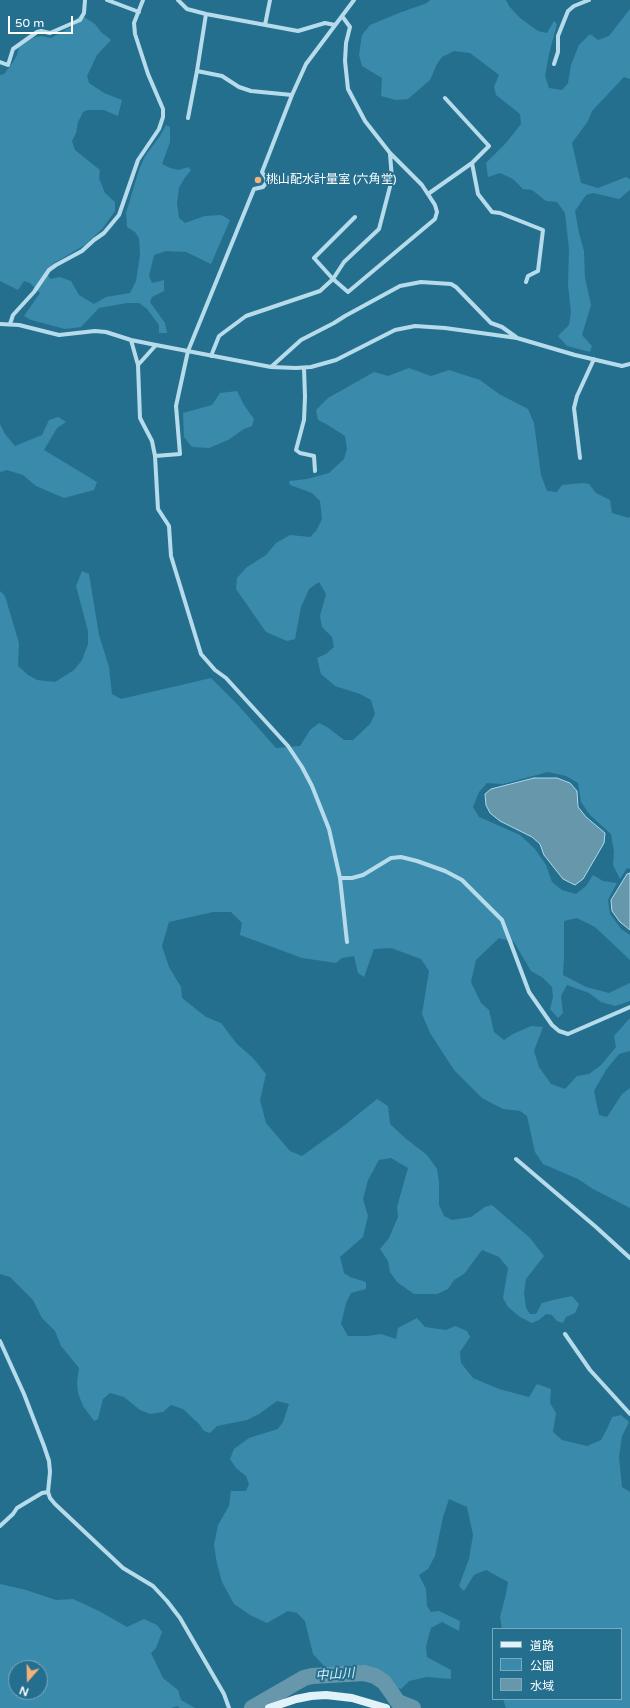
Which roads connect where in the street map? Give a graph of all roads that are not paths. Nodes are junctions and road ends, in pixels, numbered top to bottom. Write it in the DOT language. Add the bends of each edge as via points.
graph roads {
  1 [pos="86,0"];
  2 [pos="108,0"];
  3 [pos="143,0"];
  4 [pos="178,0"];
  5 [pos="270,0"];
  6 [pos="354,0"];
  7 [pos="589,0"];
  8 [pos="139,12"];
  9 [pos="206,14"];
  10 [pos="342,16"];
  11 [pos="264,25"];
  12 [pos="335,25"];
  13 [pos="0,62"];
  14 [pos="554,64"];
  15 [pos="197,71"];
  16 [pos="292,95"];
  17 [pos="445,98"];
  18 [pos="188,118"];
  19 [pos="390,154"];
  20 [pos="472,163"];
  21 [pos="428,194"];
  22 [pos="355,216"];
  23 [pos="333,279"];
  24 [pos="526,282"];
  25 [pos="10,324"];
  26 [pos="0,326"];
  27 [pos="517,338"];
  28 [pos="131,340"];
  29 [pos="156,345"];
  30 [pos="188,351"];
  31 [pos="211,356"];
  32 [pos="594,359"];
  33 [pos="630,364"];
  34 [pos="138,365"];
  35 [pos="271,367"];
  36 [pos="304,368"];
  37 [pos="155,456"];
  38 [pos="580,458"];
  39 [pos="315,471"];
  40 [pos="340,878"];
  41 [pos="347,942"];
  42 [pos="630,1007"];
  43 [pos="516,1159"];
  44 [pos="630,1258"];
  45 [pos="565,1334"];
  46 [pos="0,1341"];
  47 [pos="630,1414"];
  48 [pos="48,1492"];
  49 [pos="0,1526"];
  50 [pos="229,1708"];
  51 [pos="269,1708"];
  52 [pos="386,1708"];
  1 -- 13 [label="street" via="80,20 50,33 38,32 13,49 8,65"];
  2 -- 8 [label="street"];
  3 -- 8 [label="street"];
  4 -- 9 [label="street" via="187,9"];
  5 -- 11 [label="street"];
  6 -- 10 [label="street"];
  7 -- 14 [label="street" via="568,11 558,36 558,52"];
  8 -- 25 [label="street" via="134,23 135,34 163,110 159,129 138,160 119,215 104,233 82,251 49,270 34,292 13,315"];
  9 -- 11 [label="street"];
  9 -- 15 [label="street"];
  10 -- 12 [label="street"];
  10 -- 19 [label="street" via="350,27 346,43 348,89 366,121"];
  11 -- 12 [label="street" via="298,31 326,23"];
  12 -- 16 [label="street" via="306,64"];
  15 -- 16 [label="street" via="222,76 251,91"];
  15 -- 18 [label="street"];
  16 -- 30 [label="street" via="262,172 266,182 263,187 254,189"];
  17 -- 20 [label="street" via="489,146"];
  19 -- 21 [label="street"];
  19 -- 23 [label="street" via="392,179 379,229 344,262"];
  20 -- 21 [label="street"];
  20 -- 24 [label="street" via="478,194 492,212 543,230 538,271 528,276"];
  21 -- 23 [label="street" via="437,212 435,219 348,292"];
  22 -- 23 [label="street" via="314,258"];
  23 -- 31 [label="street" via="320,291 246,316 219,336"];
  25 -- 26 [label="street"];
  25 -- 28 [label="street" via="53,334 106,332"];
  27 -- 32 [label="street"];
  27 -- 35 [label="street" via="502,327 491,323 451,284 421,282 400,286 302,340"];
  27 -- 36 [label="street" via="415,326 395,330 336,360"];
  28 -- 29 [label="street"];
  28 -- 34 [label="street"];
  29 -- 30 [label="street"];
  29 -- 34 [label="street"];
  30 -- 31 [label="street"];
  30 -- 37 [label="street" via="176,406 180,454"];
  31 -- 35 [label="street"];
  32 -- 33 [label="street" via="622,366"];
  32 -- 38 [label="street" via="574,408"];
  34 -- 37 [label="street" via="140,418 152,441"];
  35 -- 36 [label="street"];
  36 -- 39 [label="street" via="304,420 296,450 314,456"];
  37 -- 40 [label="street" via="158,509 169,526 171,556 202,654 288,746 302,767 329,829"];
  40 -- 41 [label="street"];
  40 -- 42 [label="street" via="363,875 392,858 401,857 445,871 462,880 502,920 529,992 548,1020 559,1031 568,1034"];
  43 -- 44 [label="street"];
  45 -- 47 [label="street" via="590,1370"];
  46 -- 48 [label="street" via="24,1394 49,1461"];
  48 -- 49 [label="street" via="17,1508"];
  48 -- 50 [label="street" via="55,1504 122,1568 153,1586 167,1601 180,1618 224,1694"];
  51 -- 52 [label="main road" via="296,1699 326,1695 352,1698"];
}
